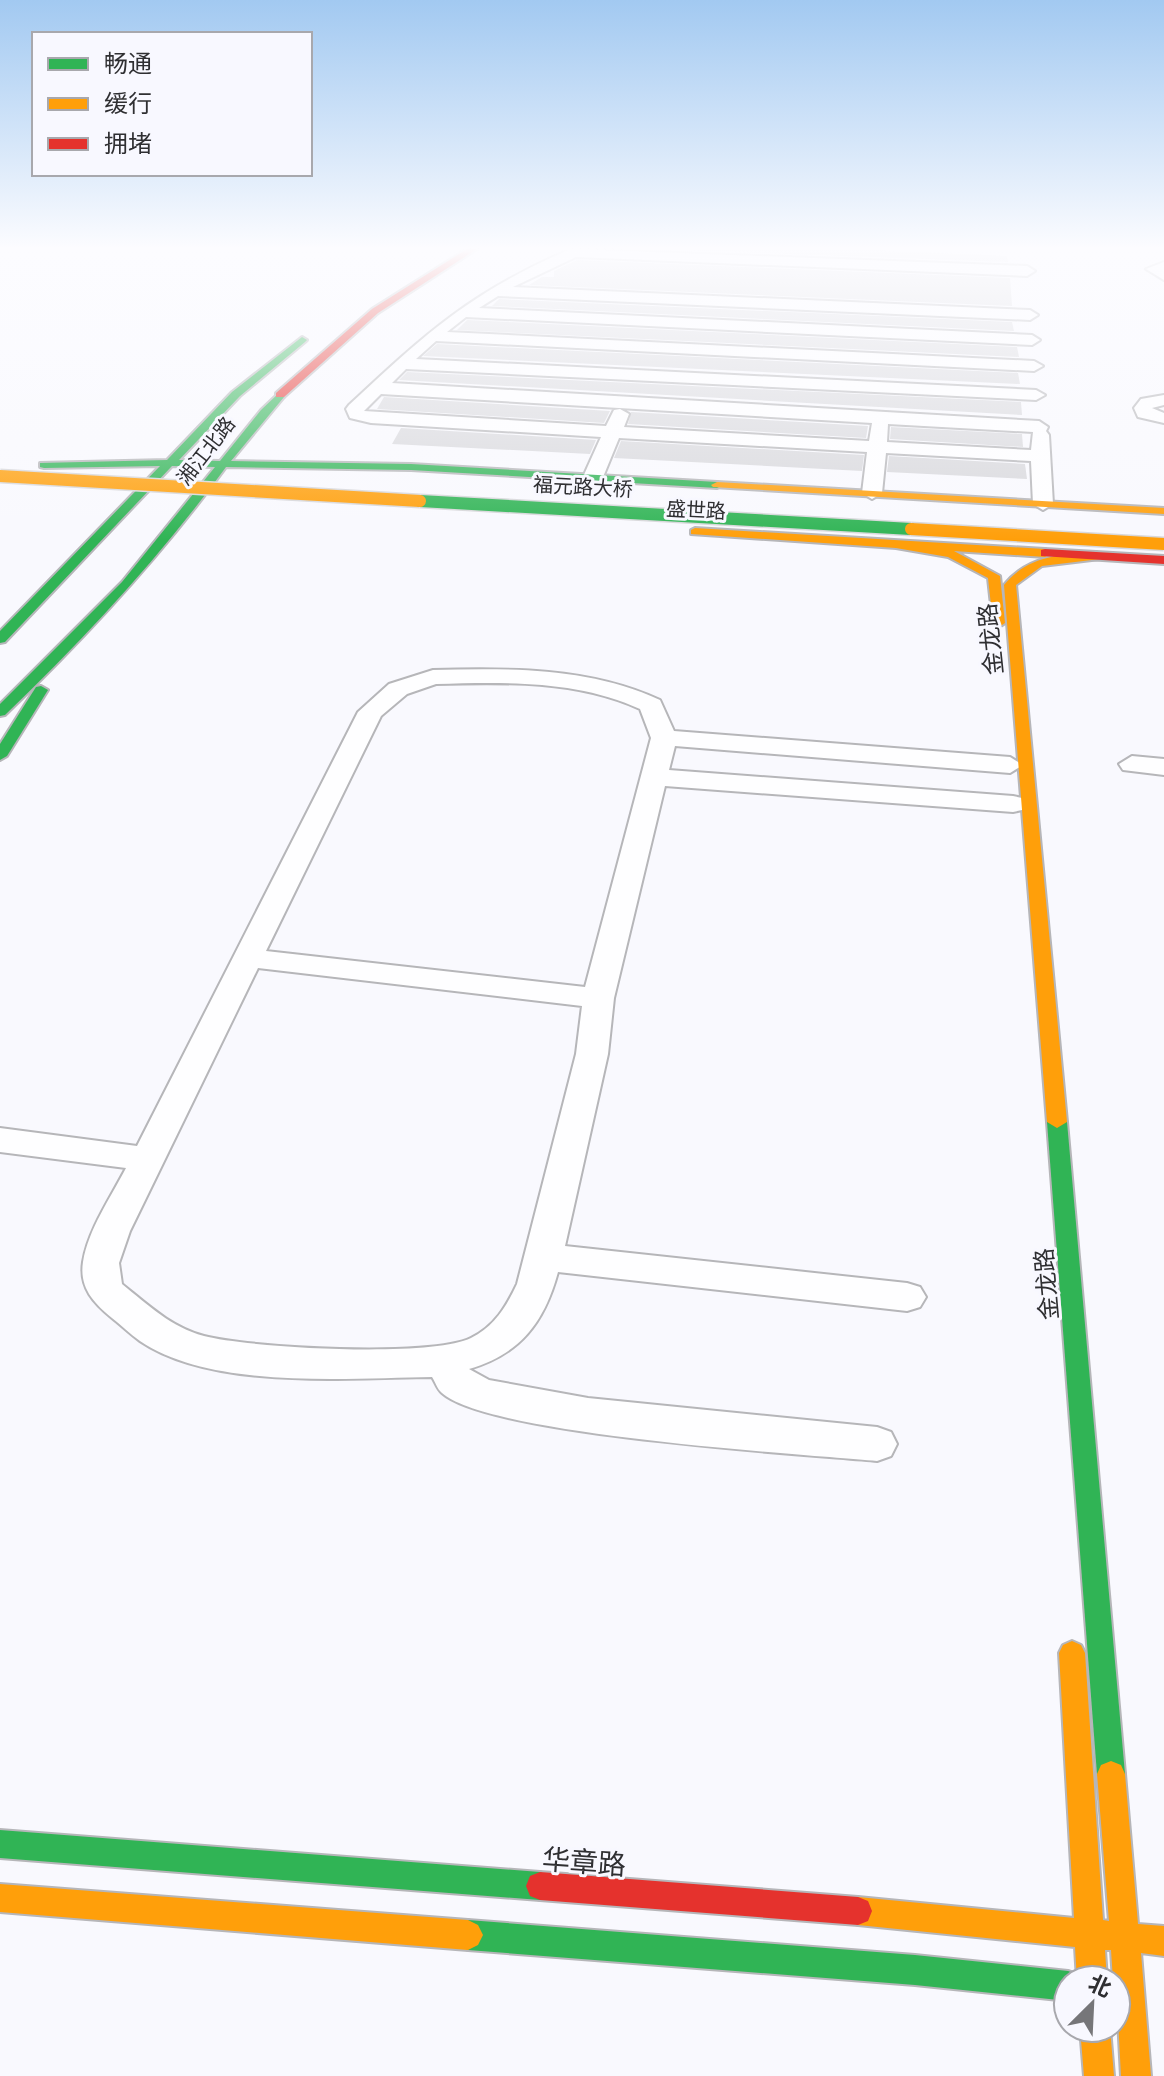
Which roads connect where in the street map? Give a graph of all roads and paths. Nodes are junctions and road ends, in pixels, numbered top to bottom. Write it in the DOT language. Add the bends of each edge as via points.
graph roads {
  1 [pos="295,346"];
  2 [pos="332,346"];
  3 [pos="422,346"];
  4 [pos="623,346"];
  5 [pos="885,346"];
  6 [pos="1032,346"];
  7 [pos="645,347"];
  8 [pos="884,358"];
  9 [pos="404,364"];
  10 [pos="1034,366"];
  11 [pos="635,375"];
  12 [pos="883,387"];
  13 [pos="378,388"];
  14 [pos="1036,395"];
  15 [pos="1164,400"];
  16 [pos="625,402"];
  17 [pos="881,417"];
  18 [pos="1164,418"];
  19 [pos="1039,427"];
  20 [pos="614,432"];
  21 [pos="879,447"];
  22 [pos="1041,456"];
  23 [pos="0,459"];
  24 [pos="224,462"];
  25 [pos="172,463"];
  26 [pos="0,476"];
  27 [pos="593,477"];
  28 [pos="147,487"];
  29 [pos="872,493"];
  30 [pos="200,494"];
  31 [pos="1043,504"];
  32 [pos="1164,511"];
  33 [pos="1164,526"];
  34 [pos="886,543"];
  35 [pos="1164,544"];
  36 [pos="1096,556"];
  37 [pos="1164,560"];
  38 [pos="0,639"];
  39 [pos="67,648"];
  40 [pos="0,712"];
  41 [pos="664,738"];
  42 [pos="0,756"];
  43 [pos="1132,764"];
  44 [pos="1010,765"];
  45 [pos="1164,767"];
  46 [pos="654,777"];
  47 [pos="1013,804"];
  48 [pos="247,958"];
  49 [pos="598,998"];
  50 [pos="1029,1022"];
  51 [pos="0,1140"];
  52 [pos="148,1159"];
  53 [pos="544,1257"];
  54 [pos="907,1297"];
  55 [pos="444,1361"];
  56 [pos="877,1444"];
  57 [pos="1070,1631"];
  58 [pos="0,1844"];
  59 [pos="0,1898"];
  60 [pos="1090,1933"];
  61 [pos="1125,1937"];
  62 [pos="1164,1941"];
  63 [pos="1091,1964"];
  64 [pos="1124,1964"];
  65 [pos="1052,1984"];
  66 [pos="1132,1993"];
  67 [pos="1153,1995"];
  68 [pos="1096,2044"];
  69 [pos="1131,2044"];
  70 [pos="1099,2076"];
  71 [pos="1136,2076"];
  1 -- 25 [label="main road, 湘江北路" via="236,394"];
  2 -- 24 [label="main road, 湘江北路"];
  3 -- 9 [label="street"];
  4 -- 7 [label="street"];
  5 -- 8 [label="street"];
  6 -- 10 [label="street"];
  7 -- 8 [label="street"];
  7 -- 11 [label="street"];
  8 -- 10 [label="street"];
  8 -- 12 [label="street"];
  9 -- 11 [label="street"];
  9 -- 13 [label="street"];
  10 -- 14 [label="street"];
  11 -- 12 [label="street"];
  11 -- 16 [label="street"];
  12 -- 14 [label="street"];
  12 -- 17 [label="street"];
  13 -- 16 [label="street"];
  13 -- 20 [label="street" via="356,414"];
  14 -- 19 [label="street"];
  15 -- 18 [label="street" via="1143,408 1144,413"];
  16 -- 17 [label="street"];
  16 -- 20 [label="street"];
  17 -- 19 [label="street"];
  17 -- 21 [label="street"];
  19 -- 22 [label="street"];
  20 -- 21 [label="street"];
  20 -- 27 [label="street"];
  21 -- 22 [label="street"];
  21 -- 29 [label="street"];
  22 -- 31 [label="street"];
  23 -- 33 [label="main road, 福元路大桥"];
  24 -- 25 [label="main road, 盛世路"];
  24 -- 27 [label="main road, 盛世路"];
  24 -- 30 [label="main road, 湘江北路"];
  25 -- 28 [label="main road, 湘江北路"];
  25 -- 28 [label="main road, 盛世路" via="39,470"];
  26 -- 35 [label="main road, 福元路大桥, bridge"];
  27 -- 29 [label="main road, 盛世路"];
  28 -- 30 [label="main road, 盛世路"];
  28 -- 38 [label="main road, 湘江北路"];
  29 -- 31 [label="main road, 盛世路"];
  30 -- 34 [label="main road, 盛世路" via="382,513"];
  30 -- 39 [label="main road, 湘江北路"];
  31 -- 32 [label="main road, 盛世路"];
  34 -- 36 [label="main road, 盛世路"];
  34 -- 44 [label="main road, 金龙路" via="951,554 994,576"];
  36 -- 37 [label="main road, 盛世路"];
  36 -- 61 [label="main road, 金龙路" via="1031,566 1019,571 1010,585"];
  39 -- 40 [label="main road, 湘江北路"];
  39 -- 42 [label="main road"];
  41 -- 44 [label="street"];
  41 -- 46 [label="street"];
  41 -- 48 [label="street" via="651,705 600,685 455,676 398,689 370,712 358,733"];
  43 -- 45 [label="street"];
  44 -- 47 [label="main road, 金龙路"];
  46 -- 47 [label="street"];
  46 -- 49 [label="street"];
  47 -- 50 [label="main road, 金龙路"];
  48 -- 49 [label="street"];
  48 -- 52 [label="street"];
  49 -- 53 [label="street" via="592,1054"];
  51 -- 52 [label="street"];
  52 -- 55 [label="street" via="101,1263 104,1290 155,1332 199,1350 288,1364"];
  53 -- 54 [label="street"];
  53 -- 55 [label="street" via="516,1325 483,1350"];
  55 -- 56 [label="street" via="456,1382 494,1399"];
  57 -- 60 [label="main road"];
  58 -- 60 [label="main road, 华章路"];
  59 -- 65 [label="main road"];
  60 -- 61 [label="main road, 华章路"];
  60 -- 63 [label="main road"];
  61 -- 62 [label="main road, 华章路"];
  61 -- 64 [label="main road, 金龙路"];
  66 -- 67 [label="main road"];
  68 -- 70 [label="main road"];
  69 -- 71 [label="main road, 金龙路"];
}
